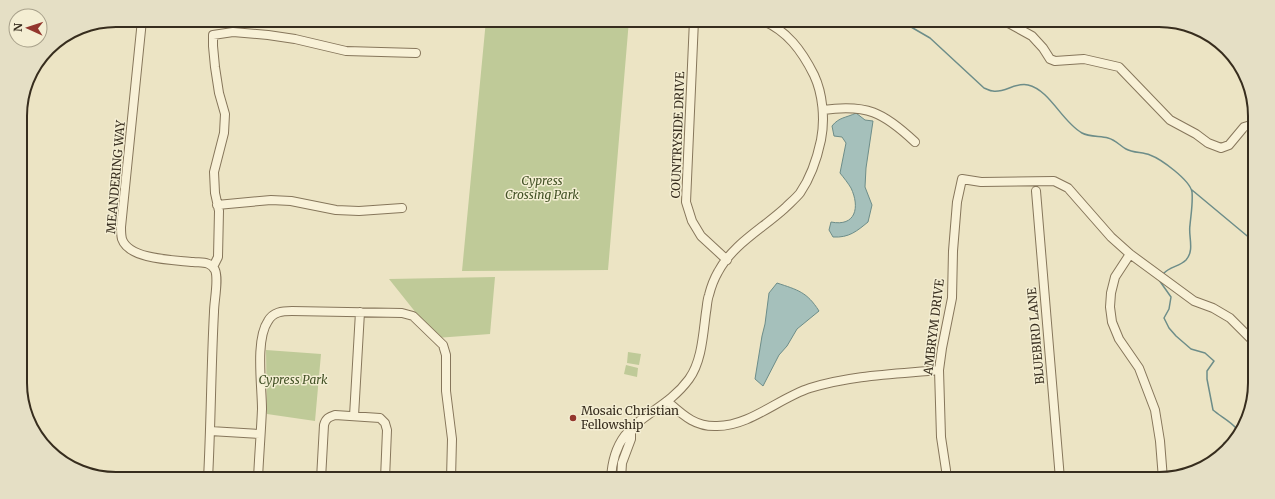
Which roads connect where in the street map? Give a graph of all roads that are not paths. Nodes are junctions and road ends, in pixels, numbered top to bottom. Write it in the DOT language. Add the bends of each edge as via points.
graph roads {
  1 [pos="141,27"];
  2 [pos="694,27"];
  3 [pos="774,27"];
  4 [pos="1016,27"];
  5 [pos="416,52"];
  6 [pos="823,110"];
  7 [pos="1248,126"];
  8 [pos="915,142"];
  9 [pos="1036,191"];
  10 [pos="217,205"];
  11 [pos="402,208"];
  12 [pos="1130,254"];
  13 [pos="727,260"];
  14 [pos="213,268"];
  15 [pos="360,312"];
  16 [pos="1248,336"];
  17 [pos="940,370"];
  18 [pos="667,401"];
  19 [pos="354,416"];
  20 [pos="631,428"];
  21 [pos="210,431"];
  22 [pos="260,434"];
  23 [pos="208,472"];
  24 [pos="258,472"];
  25 [pos="321,472"];
  26 [pos="385,472"];
  27 [pos="451,472"];
  28 [pos="612,472"];
  29 [pos="621,472"];
  30 [pos="946,472"];
  31 [pos="1059,472"];
  32 [pos="1162,472"];
  1 -- 14 [label="street, MEANDERING WAY" via="122,238 130,250 143,256 205,262"];
  2 -- 13 [label="street, COUNTRYSIDE DRIVE" via="686,202 692,221 702,236"];
  3 -- 6 [label="street" via="790,39 804,56 817,82"];
  4 -- 7 [label="street" via="1032,36 1050,59 1055,61 1084,59 1119,67 1170,120 1208,143 1221,148 1229,145"];
  5 -- 10 [label="street" via="346,51 261,34 233,32 213,35 215,67 225,114 224,133 214,172"];
  6 -- 8 [label="street" via="842,107 874,111"];
  6 -- 13 [label="street" via="824,129 818,155 811,175 799,194 738,246"];
  9 -- 31 [label="street, BLUEBIRD LANE"];
  10 -- 11 [label="street" via="271,200 342,210"];
  10 -- 14 [label="street" via="218,257"];
  12 -- 16 [label="street" via="1194,301 1230,318"];
  12 -- 17 [label="street, AMBRYM DRIVE" via="1111,237 1068,188 1054,181 984,182 962,179 957,202 952,298"];
  12 -- 32 [label="street" via="1115,277 1110,307 1112,322 1119,339 1139,368 1155,410"];
  13 -- 18 [label="street" via="718,272 708,295 697,363 681,390"];
  14 -- 21 [label="street" via="216,276"];
  15 -- 19 [label="street"];
  15 -- 22 [label="street" via="278,312 268,320 262,336"];
  15 -- 27 [label="street" via="402,313 413,316 443,345 452,439"];
  17 -- 18 [label="street" via="872,376 808,388 730,425 704,426 688,419"];
  17 -- 30 [label="street, AMBRYM DRIVE" via="941,437"];
  18 -- 20 [label="street"];
  19 -- 25 [label="street" via="335,415 325,420"];
  19 -- 26 [label="street" via="380,418 385,423"];
  20 -- 28 [label="street" via="617,446"];
  20 -- 29 [label="street" via="631,439"];
  21 -- 22 [label="street"];
  21 -- 23 [label="street"];
  22 -- 24 [label="street"];
}
